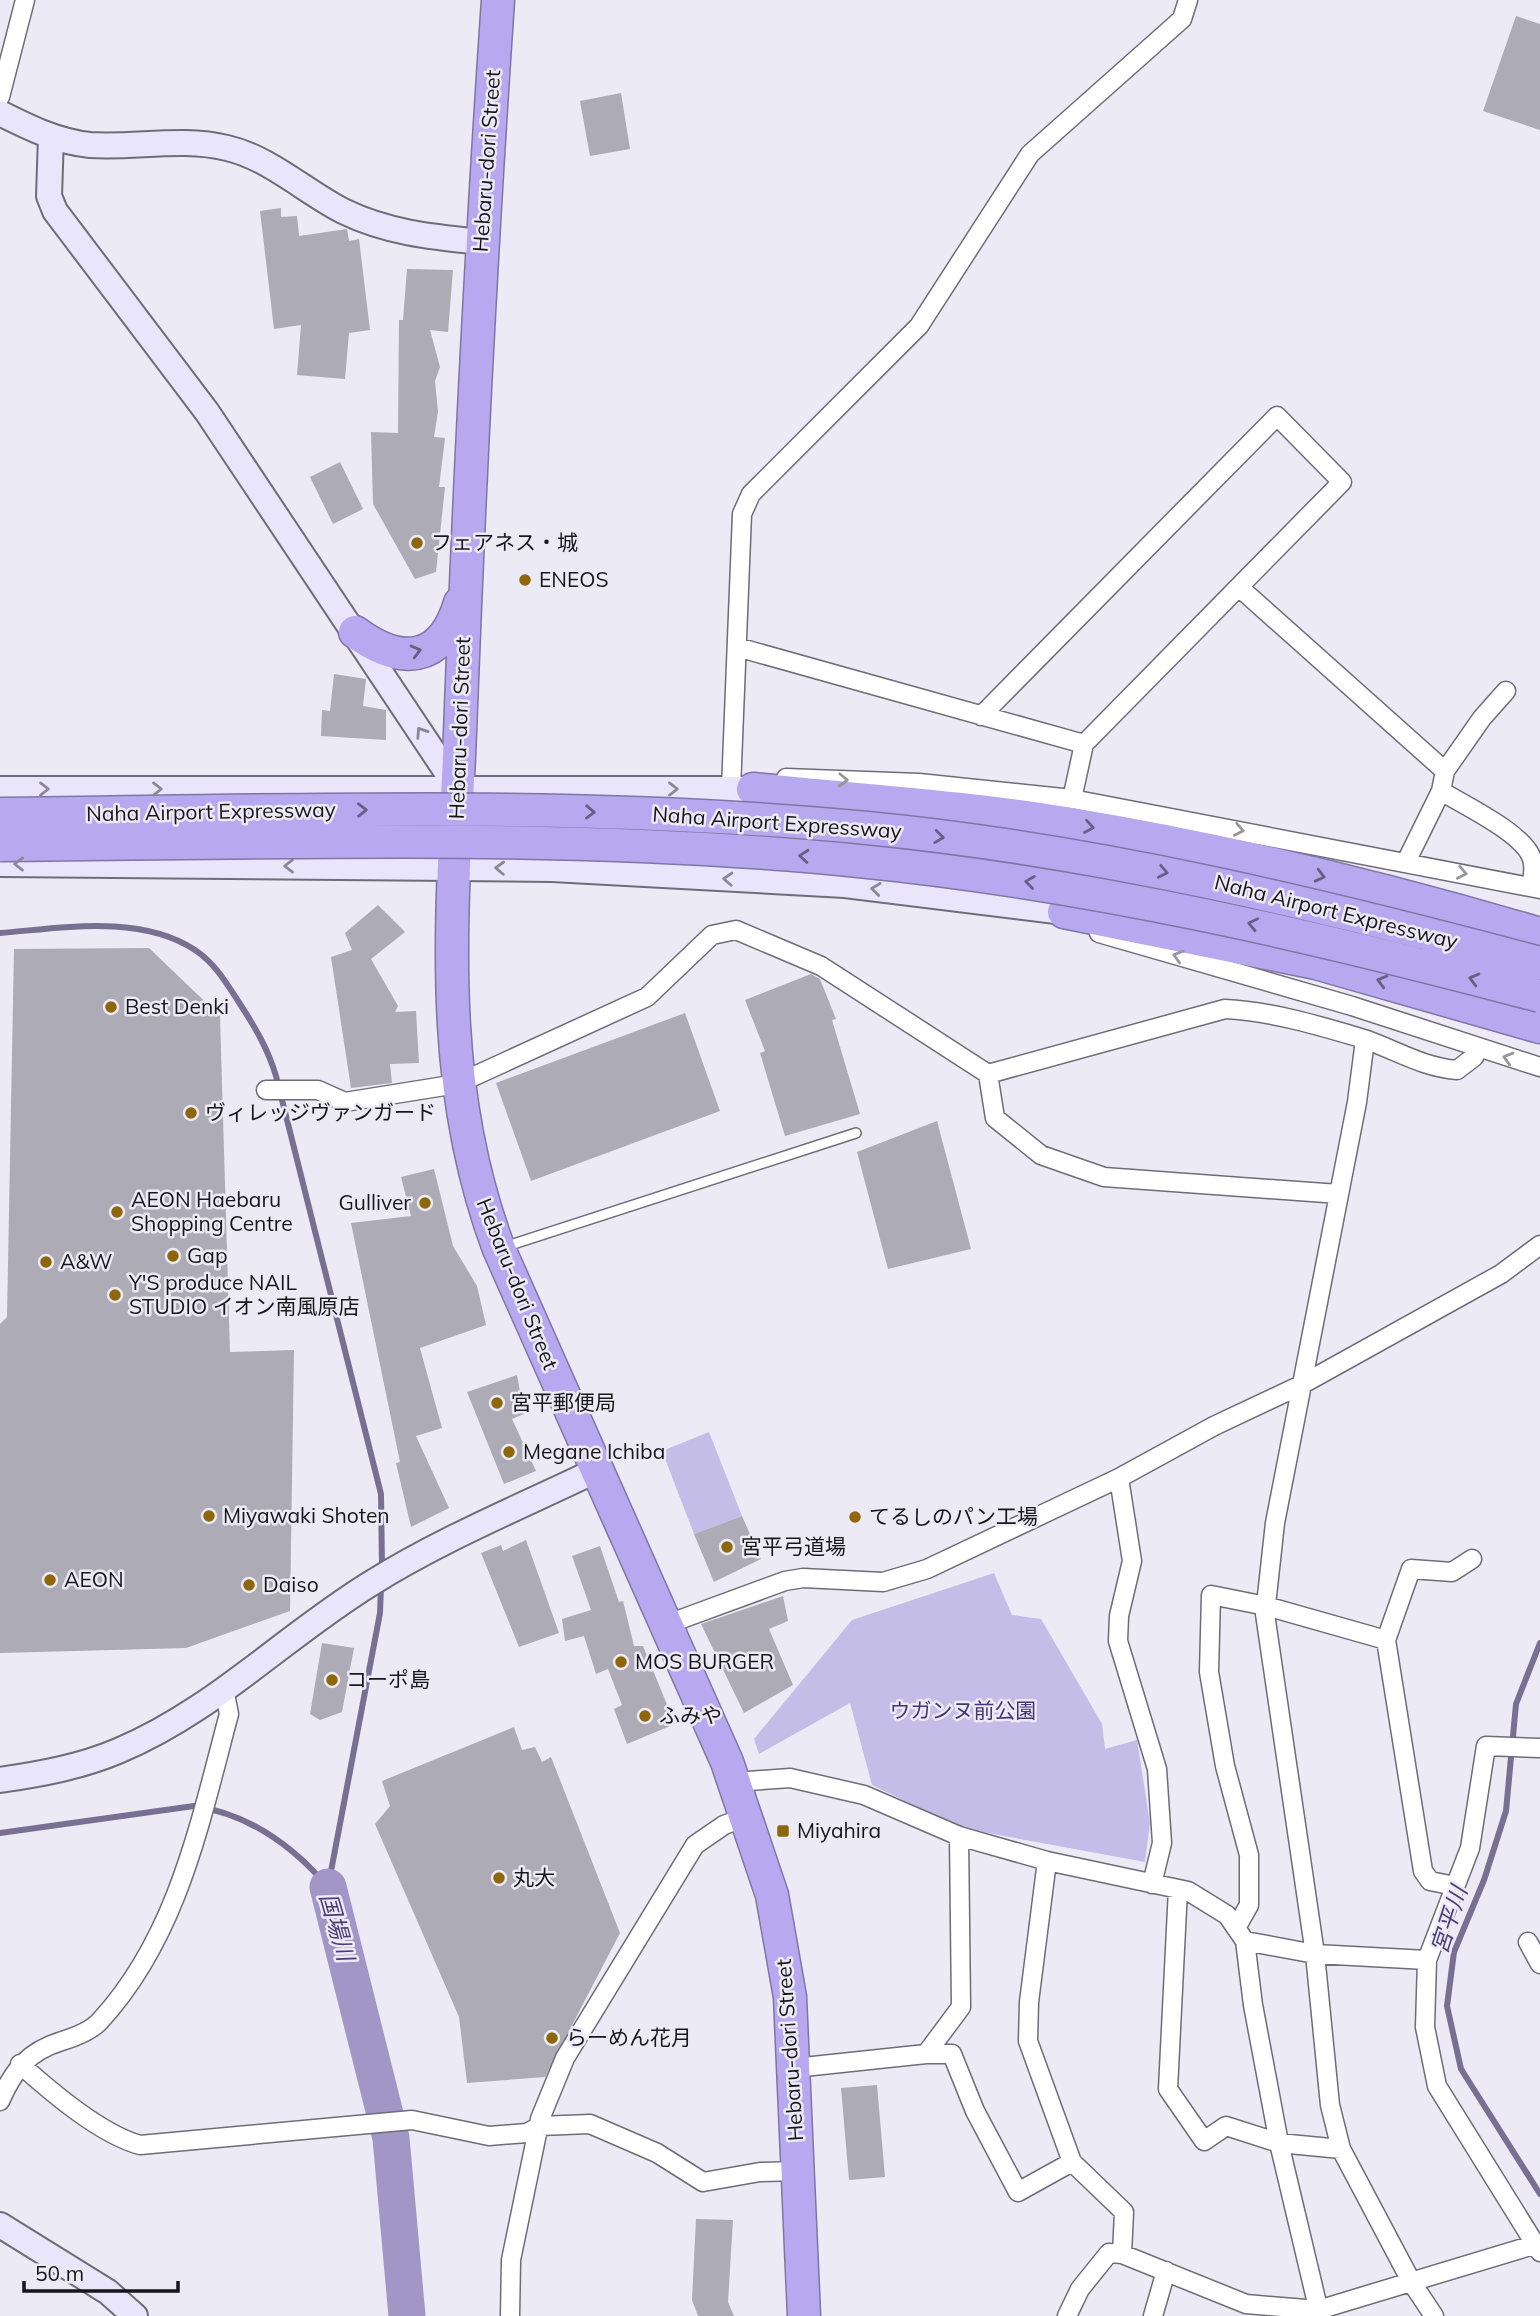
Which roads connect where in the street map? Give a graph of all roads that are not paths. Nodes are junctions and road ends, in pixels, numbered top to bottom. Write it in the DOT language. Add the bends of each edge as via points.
graph roads {
  1 [pos="25,0"];
  2 [pos="498,0"];
  3 [pos="1188,0"];
  4 [pos="0,97"];
  5 [pos="0,113"];
  6 [pos="51,136"];
  7 [pos="482,242"];
  8 [pos="1240,588"];
  9 [pos="464,589"];
  10 [pos="355,632"];
  11 [pos="737,648"];
  12 [pos="1506,691"];
  13 [pos="981,716"];
  14 [pos="1084,744"];
  15 [pos="1446,771"];
  16 [pos="0,789"];
  17 [pos="458,789"];
  18 [pos="742,789"];
  19 [pos="1441,791"];
  20 [pos="1072,799"];
  21 [pos="0,814"];
  22 [pos="0,845"];
  23 [pos="1406,862"];
  24 [pos="0,864"];
  25 [pos="456,867"];
  26 [pos="1536,887"];
  27 [pos="1064,912"];
  28 [pos="1540,934"];
  29 [pos="1540,963"];
  30 [pos="1540,996"];
  31 [pos="1529,1024"];
  32 [pos="1365,1040"];
  33 [pos="1477,1049"];
  34 [pos="1540,1067"];
  35 [pos="988,1074"];
  36 [pos="457,1084"];
  37 [pos="270,1089"];
  38 [pos="856,1133"];
  39 [pos="1339,1194"];
  40 [pos="1540,1245"];
  41 [pos="499,1249"];
  42 [pos="1301,1385"];
  43 [pos="597,1470"];
  44 [pos="1119,1478"];
  45 [pos="1472,1559"];
  46 [pos="1266,1606"];
  47 [pos="665,1625"];
  48 [pos="1386,1640"];
  49 [pos="224,1689"];
  50 [pos="1532,1748"];
  51 [pos="0,1780"];
  52 [pos="735,1782"];
  53 [pos="748,1816"];
  54 [pos="959,1836"];
  55 [pos="1047,1861"];
  56 [pos="1152,1884"];
  57 [pos="1455,1886"];
  58 [pos="1178,1889"];
  59 [pos="1240,1935"];
  60 [pos="1528,1942"];
  61 [pos="1315,1954"];
  62 [pos="1427,1960"];
  63 [pos="1540,1964"];
  64 [pos="926,2054"];
  65 [pos="20,2064"];
  66 [pos="794,2068"];
  67 [pos="0,2101"];
  68 [pos="540,2126"];
  69 [pos="1279,2143"];
  70 [pos="1341,2149"];
  71 [pos="1072,2162"];
  72 [pos="798,2171"];
  73 [pos="0,2225"];
  74 [pos="1538,2247"];
  75 [pos="1122,2254"];
  76 [pos="1166,2271"];
  77 [pos="1412,2283"];
  78 [pos="1246,2310"];
  79 [pos="1319,2313"];
  80 [pos="135,2316"];
  81 [pos="510,2316"];
  82 [pos="804,2316"];
  83 [pos="1067,2316"];
  84 [pos="1153,2316"];
  85 [pos="1434,2316"];
  1 -- 4 [label="street"];
  2 -- 7 [label="highway, Hebaru-dori Street"];
  3 -- 11 [label="street" via="1182,19 1030,154 919,327 751,494 742,514"];
  5 -- 6 [label="street"];
  6 -- 7 [label="street" via="88,145 181,142 230,148 374,225"];
  6 -- 10 [label="street" via="49,196 55,211 208,412"];
  7 -- 9 [label="highway, Hebaru-dori Street"];
  8 -- 13 [label="street" via="1342,482 1277,416"];
  8 -- 14 [label="street"];
  8 -- 15 [label="street"];
  10 -- 9 [label="highway, one-way" via="377,648 413,654 434,645 453,626"];
  9 -- 17 [label="highway, Hebaru-dori Street"];
  17 -- 10 [label="street, one-way"];
  11 -- 13 [label="street"];
  11 -- 18 [label="street"];
  12 -- 15 [label="street"];
  13 -- 14 [label="street"];
  14 -- 20 [label="street"];
  15 -- 19 [label="street"];
  16 -- 17 [label="street, one-way"];
  17 -- 18 [label="street, one-way"];
  17 -- 25 [label="highway, Hebaru-dori Street"];
  18 -- 20 [label="street, one-way" via="780,778 919,783"];
  18 -- 28 [label="highway, one-way" via="1062,822 1254,860 1439,904"];
  19 -- 23 [label="street"];
  19 -- 26 [label="street" via="1526,847"];
  20 -- 23 [label="street, one-way"];
  21 -- 29 [label="highway, Naha Airport Expressway, one-way, bridge" via="666,812 871,828 1080,856 1196,878"];
  30 -- 22 [label="highway, Naha Airport Expressway, one-way, bridge" via="1353,946 1204,913 1060,887 860,861 675,847 412,842"];
  23 -- 26 [label="street, one-way"];
  25 -- 24 [label="street, one-way"];
  27 -- 25 [label="street, one-way" via="845,885"];
  25 -- 36 [label="highway, Hebaru-dori Street" via="450,978"];
  31 -- 27 [label="highway, one-way" via="1316,963"];
  33 -- 27 [label="street, one-way" via="1352,1006 1083,929"];
  32 -- 33 [label="street" via="1444,1069 1457,1070"];
  32 -- 35 [label="street" via="1248,1010 1225,1009"];
  32 -- 39 [label="street"];
  34 -- 33 [label="street, one-way"];
  35 -- 36 [label="street" via="821,966 736,930 712,935 647,997"];
  35 -- 39 [label="street" via="995,1118 1041,1155 1104,1177"];
  36 -- 37 [label="street" via="345,1102 318,1090"];
  36 -- 41 [label="highway, Hebaru-dori Street" via="474,1176"];
  38 -- 41 [label="lane"];
  39 -- 42 [label="street"];
  40 -- 42 [label="street" via="1501,1274"];
  41 -- 43 [label="highway, Hebaru-dori Street"];
  42 -- 44 [label="street"];
  42 -- 46 [label="street" via="1275,1523"];
  43 -- 47 [label="highway, Hebaru-dori Street"];
  43 -- 49 [label="street" via="427,1550 367,1585"];
  44 -- 47 [label="street" via="927,1569 883,1582 785,1581"];
  44 -- 56 [label="street" via="1132,1561 1118,1642 1158,1781 1162,1843"];
  45 -- 48 [label="street" via="1452,1572 1411,1569"];
  46 -- 48 [label="street"];
  46 -- 59 [label="street" via="1211,1595 1209,1672 1225,1766 1249,1854 1249,1905"];
  46 -- 61 [label="street"];
  47 -- 52 [label="highway, Hebaru-dori Street"];
  48 -- 57 [label="street" via="1423,1871 1430,1881"];
  49 -- 51 [label="street" via="118,1752 46,1773"];
  49 -- 65 [label="street" via="229,1714 183,1881 161,1934 98,2023 46,2046"];
  50 -- 57 [label="street" via="1486,1746 1470,1848"];
  52 -- 53 [label="highway, Hebaru-dori Street"];
  52 -- 54 [label="street" via="790,1778 864,1795"];
  53 -- 66 [label="highway, Hebaru-dori Street" via="783,1948"];
  53 -- 68 [label="street" via="724,1825 695,1845 565,2058"];
  54 -- 55 [label="street"];
  54 -- 64 [label="street" via="961,2007"];
  55 -- 56 [label="street"];
  55 -- 71 [label="street" via="1028,2041"];
  56 -- 58 [label="street"];
  57 -- 62 [label="street"];
  58 -- 59 [label="street" via="1227,1915"];
  58 -- 69 [label="street" via="1168,2090 1204,2141 1226,2126"];
  59 -- 61 [label="street"];
  59 -- 69 [label="street"];
  60 -- 63 [label="street"];
  61 -- 62 [label="street"];
  61 -- 70 [label="street" via="1330,2105"];
  62 -- 74 [label="street" via="1425,2027 1437,2086"];
  64 -- 66 [label="street"];
  64 -- 71 [label="street" via="952,2054 975,2111 1018,2192"];
  65 -- 67 [label="street"];
  65 -- 68 [label="street" via="67,2103 118,2136 141,2145 412,2120 489,2136 527,2133"];
  66 -- 72 [label="highway, Hebaru-dori Street"];
  68 -- 72 [label="street" via="590,2124 657,2153 703,2182"];
  68 -- 81 [label="street" via="511,2260"];
  69 -- 70 [label="street"];
  69 -- 79 [label="street"];
  70 -- 77 [label="street"];
  71 -- 75 [label="street" via="1124,2211"];
  72 -- 82 [label="highway, Hebaru-dori Street"];
  73 -- 80 [label="street" via="83,2276"];
  74 -- 77 [label="street"];
  75 -- 76 [label="street"];
  75 -- 83 [label="street" via="1109,2253 1080,2289"];
  76 -- 78 [label="street"];
  76 -- 84 [label="street"];
  77 -- 79 [label="street"];
  77 -- 85 [label="street"];
  78 -- 79 [label="street"];
}
